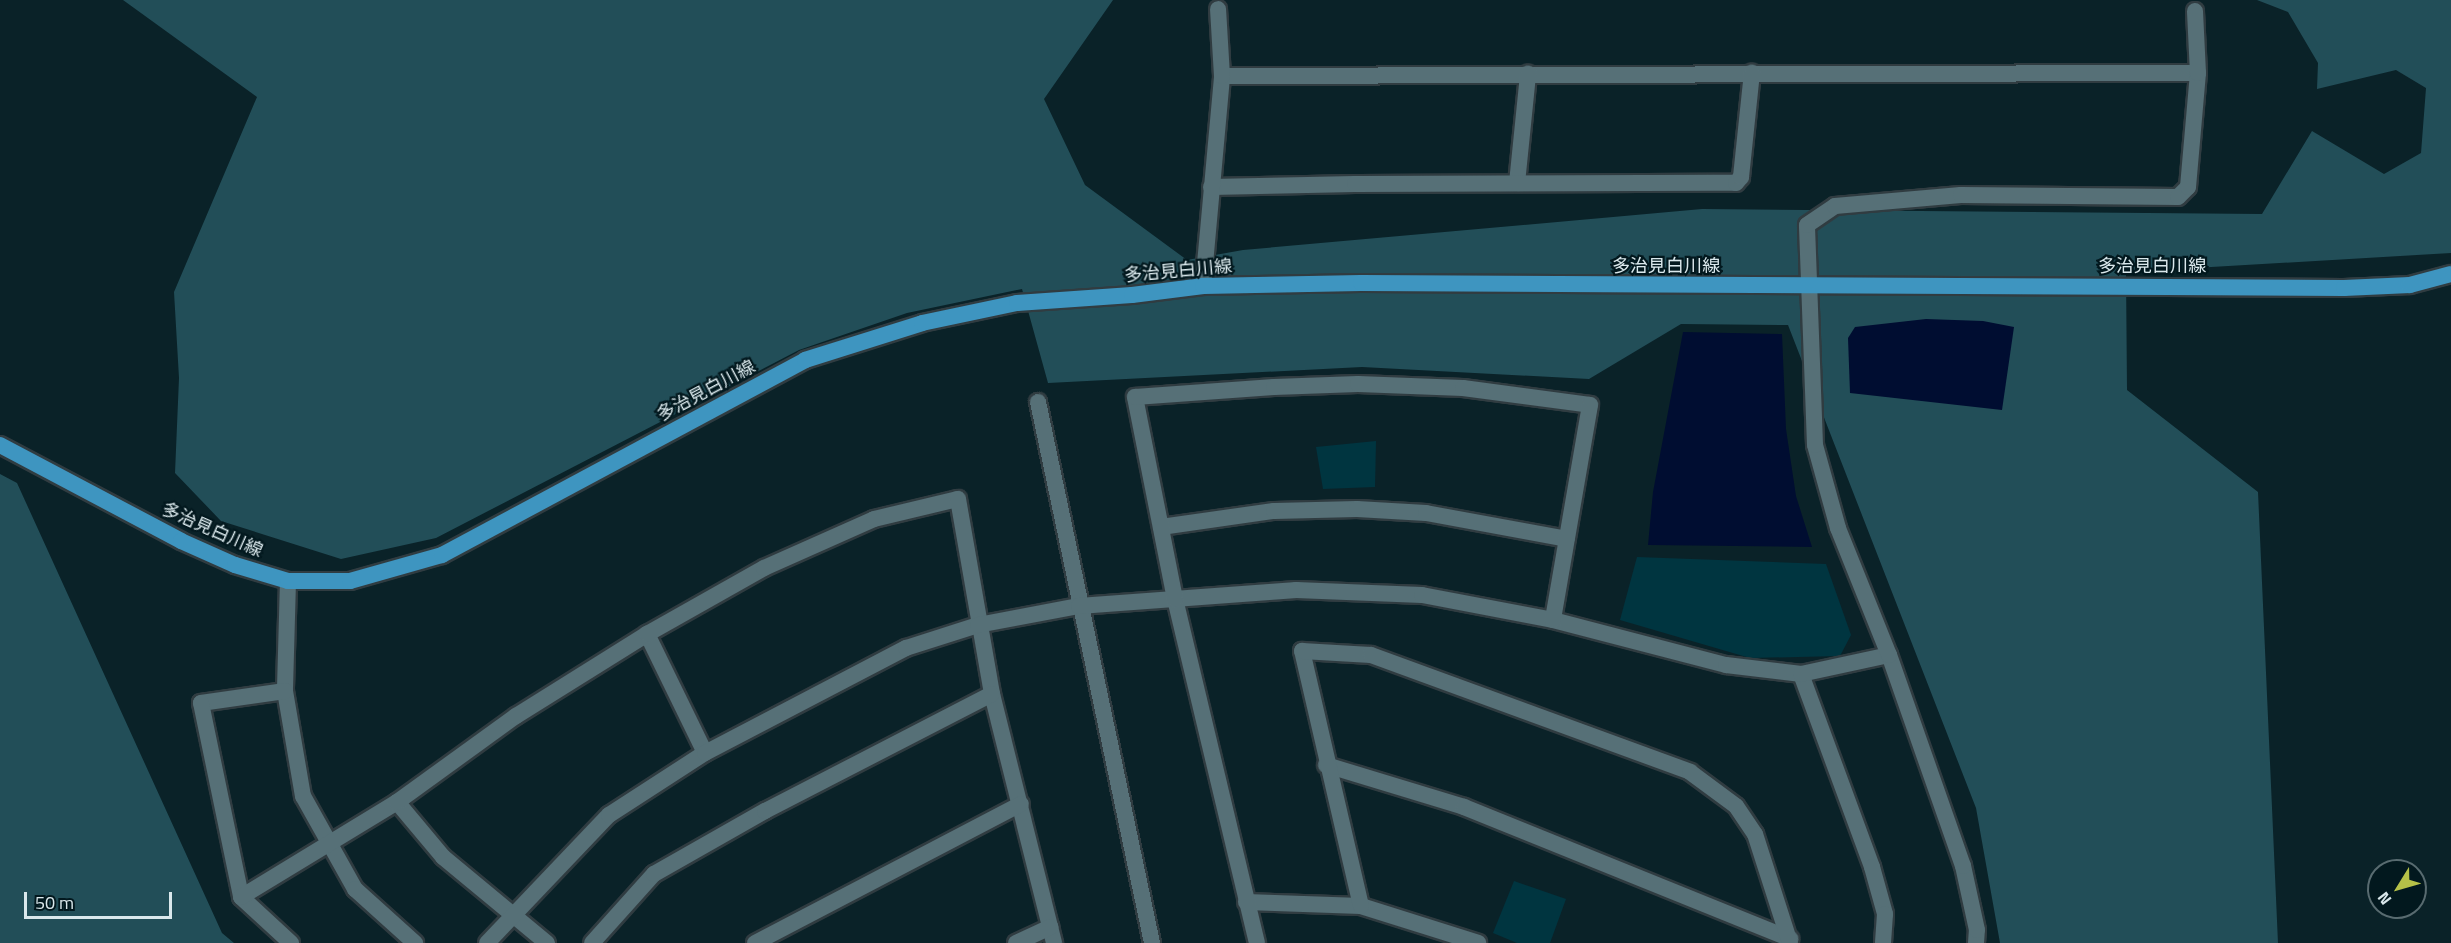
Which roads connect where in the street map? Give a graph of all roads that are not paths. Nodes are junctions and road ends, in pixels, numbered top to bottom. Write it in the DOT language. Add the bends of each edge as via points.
graph roads {
  1 [pos="1218,9"];
  2 [pos="2195,11"];
  3 [pos="2198,73"];
  4 [pos="1528,74"];
  5 [pos="1752,74"];
  6 [pos="1222,76"];
  7 [pos="1517,183"];
  8 [pos="1211,187"];
  9 [pos="2451,274"];
  10 [pos="1203,286"];
  11 [pos="1810,286"];
  12 [pos="1038,402"];
  13 [pos="0,445"];
  14 [pos="1161,527"];
  15 [pos="1567,539"];
  16 [pos="288,581"];
  17 [pos="1175,599"];
  18 [pos="1079,606"];
  19 [pos="1553,620"];
  20 [pos="978,625"];
  21 [pos="647,634"];
  22 [pos="1889,655"];
  23 [pos="1801,674"];
  24 [pos="285,691"];
  25 [pos="992,694"];
  26 [pos="705,753"];
  27 [pos="1326,765"];
  28 [pos="397,802"];
  29 [pos="1021,804"];
  30 [pos="329,844"];
  31 [pos="241,897"];
  32 [pos="1246,902"];
  33 [pos="1360,906"];
  34 [pos="514,915"];
  35 [pos="1052,935"];
  36 [pos="1790,941"];
  37 [pos="291,943"];
  38 [pos="415,943"];
  39 [pos="488,943"];
  40 [pos="547,943"];
  41 [pos="591,943"];
  42 [pos="755,943"];
  43 [pos="1016,943"];
  44 [pos="1152,943"];
  45 [pos="1257,943"];
  46 [pos="1478,943"];
  47 [pos="1883,943"];
  48 [pos="1976,943"];
  1 -- 6 [label="street"];
  2 -- 3 [label="street"];
  3 -- 5 [label="street"];
  3 -- 11 [label="street" via="2188,187 2178,197 1961,195 1835,206 1807,225"];
  4 -- 5 [label="street"];
  4 -- 6 [label="street"];
  4 -- 7 [label="street"];
  5 -- 7 [label="street" via="1741,177 1736,183"];
  6 -- 8 [label="street"];
  7 -- 8 [label="street"];
  8 -- 10 [label="street"];
  9 -- 11 [label="main road, 多治見白川線" via="2410,285 2344,288"];
  10 -- 11 [label="main road, 多治見白川線"];
  10 -- 16 [label="main road, 多治見白川線" via="1017,303 922,322 806,360 442,555 350,581"];
  11 -- 22 [label="street" via="1815,445 1838,528"];
  12 -- 18 [label="street"];
  13 -- 16 [label="main road, 多治見白川線" via="181,541 235,565"];
  14 -- 15 [label="street" via="1274,511 1358,510 1426,513"];
  14 -- 15 [label="street" via="1136,397 1358,384 1463,388 1590,405"];
  14 -- 17 [label="street"];
  15 -- 19 [label="street"];
  16 -- 24 [label="street"];
  17 -- 18 [label="street"];
  17 -- 19 [label="street" via="1296,590 1422,595"];
  17 -- 32 [label="street"];
  18 -- 20 [label="street"];
  18 -- 44 [label="street"];
  19 -- 23 [label="street" via="1726,664"];
  20 -- 21 [label="street" via="958,499 874,519 764,568"];
  20 -- 25 [label="street"];
  20 -- 26 [label="street" via="906,648"];
  21 -- 26 [label="street"];
  21 -- 28 [label="street" via="516,716"];
  22 -- 23 [label="street"];
  22 -- 48 [label="street" via="1963,866 1977,930"];
  23 -- 47 [label="street" via="1872,867 1885,914"];
  24 -- 30 [label="street" via="303,796"];
  24 -- 31 [label="street" via="201,703"];
  25 -- 29 [label="street"];
  25 -- 41 [label="street" via="765,811 654,874"];
  26 -- 34 [label="street" via="609,815"];
  27 -- 33 [label="street"];
  27 -- 36 [label="street" via="1464,807"];
  27 -- 36 [label="street" via="1302,651 1371,655 1690,772 1736,806 1755,834"];
  28 -- 30 [label="street"];
  28 -- 34 [label="street" via="443,857"];
  29 -- 35 [label="street"];
  29 -- 42 [label="street"];
  30 -- 31 [label="street"];
  30 -- 38 [label="street" via="355,890"];
  31 -- 37 [label="street"];
  32 -- 33 [label="street"];
  32 -- 45 [label="street"];
  33 -- 46 [label="street"];
  34 -- 39 [label="street"];
  34 -- 40 [label="street"];
  35 -- 43 [label="street"];
}
